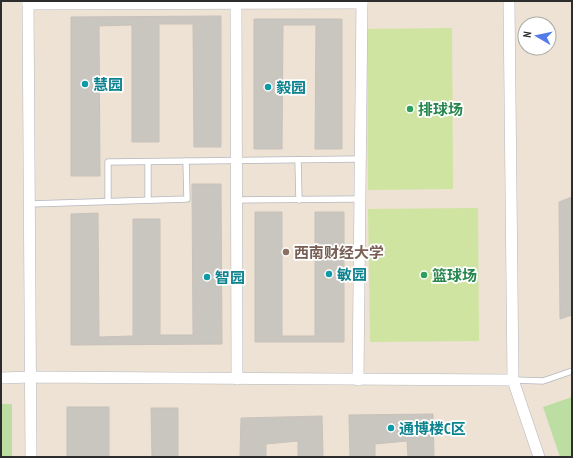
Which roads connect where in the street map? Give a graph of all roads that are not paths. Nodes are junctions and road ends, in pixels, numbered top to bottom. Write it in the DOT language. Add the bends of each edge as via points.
graph roads {
  1 [pos="509,1"];
  2 [pos="236,2"];
  3 [pos="362,2"];
  4 [pos="28,3"];
  5 [pos="360,159"];
  6 [pos="298,160"];
  7 [pos="186,161"];
  8 [pos="236,161"];
  9 [pos="148,162"];
  10 [pos="360,199"];
  11 [pos="148,200"];
  12 [pos="236,200"];
  13 [pos="299,200"];
  14 [pos="108,201"];
  15 [pos="30,204"];
  16 [pos="572,371"];
  17 [pos="30,377"];
  18 [pos="1,378"];
  19 [pos="237,379"];
  20 [pos="358,380"];
  21 [pos="513,380"];
  22 [pos="31,457"];
  23 [pos="539,457"];
  1 -- 21 [label="street"];
  2 -- 3 [label="street"];
  2 -- 4 [label="street"];
  2 -- 8 [label="street"];
  3 -- 5 [label="street"];
  4 -- 15 [label="street"];
  5 -- 6 [label="lane"];
  5 -- 10 [label="street"];
  6 -- 8 [label="lane"];
  6 -- 13 [label="lane"];
  7 -- 8 [label="lane"];
  7 -- 9 [label="lane"];
  7 -- 11 [label="lane" via="187,199"];
  8 -- 12 [label="street"];
  9 -- 11 [label="lane"];
  9 -- 14 [label="lane" via="108,162"];
  10 -- 13 [label="lane"];
  10 -- 20 [label="street"];
  11 -- 14 [label="lane"];
  12 -- 13 [label="lane"];
  12 -- 19 [label="street"];
  14 -- 15 [label="lane"];
  15 -- 17 [label="street"];
  16 -- 21 [label="lane" via="543,381"];
  17 -- 18 [label="street"];
  17 -- 19 [label="street"];
  17 -- 22 [label="street"];
  19 -- 20 [label="street"];
  20 -- 21 [label="street"];
  21 -- 23 [label="street"];
}
